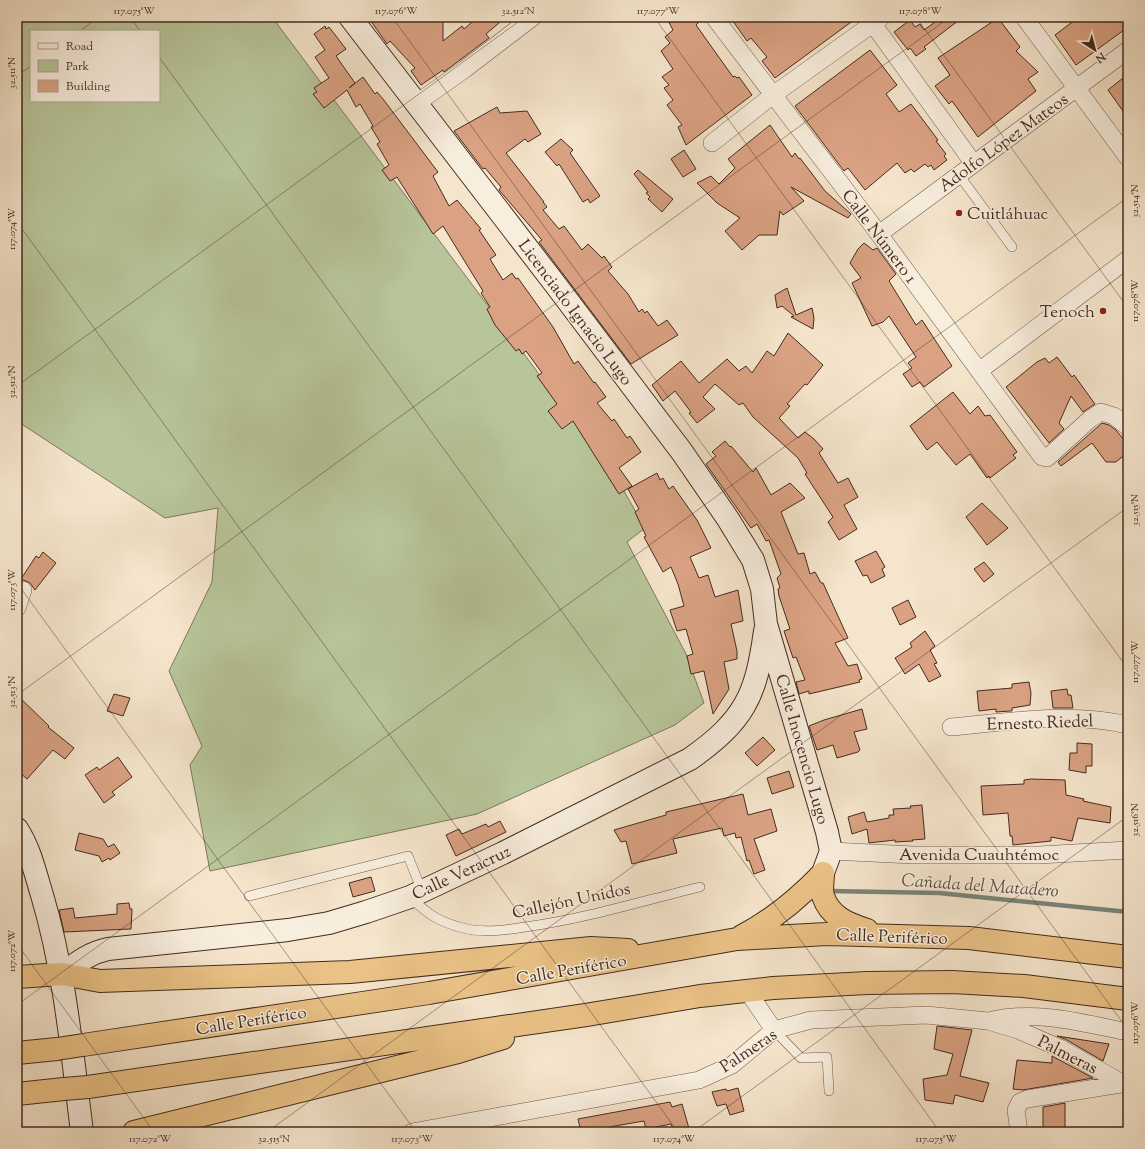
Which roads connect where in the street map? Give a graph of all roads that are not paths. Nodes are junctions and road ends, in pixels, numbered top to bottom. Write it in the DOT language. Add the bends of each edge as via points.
graph roads {
  1 [pos="350,17"];
  2 [pos="533,17"];
  3 [pos="714,17"];
  4 [pos="1024,17"];
  5 [pos="874,19"];
  6 [pos="1128,50"];
  7 [pos="1076,89"];
  8 [pos="773,95"];
  9 [pos="417,103"];
  10 [pos="712,143"];
  11 [pos="1128,158"];
  12 [pos="974,164"];
  13 [pos="959,175"];
  14 [pos="879,234"];
  15 [pos="1012,247"];
  16 [pos="1128,259"];
  17 [pos="979,371"];
  18 [pos="1128,427"];
  19 [pos="23,590"];
  20 [pos="17,608"];
  21 [pos="766,624"];
  22 [pos="1128,725"];
  23 [pos="950,727"];
  24 [pos="21,835"];
  25 [pos="1128,850"];
  26 [pos="830,851"];
  27 [pos="823,873"];
  28 [pos="700,887"];
  29 [pos="416,894"];
  30 [pos="249,896"];
  31 [pos="881,935"];
  32 [pos="737,939"];
  33 [pos="653,954"];
  34 [pos="1128,957"];
  35 [pos="62,974"];
  36 [pos="17,977"];
  37 [pos="748,992"];
  38 [pos="1128,999"];
  39 [pos="586,1015"];
  40 [pos="988,1021"];
  41 [pos="774,1030"];
  42 [pos="1128,1032"];
  43 [pos="17,1053"];
  44 [pos="1125,1083"];
  45 [pos="829,1091"];
  46 [pos="17,1094"];
  47 [pos="82,1132"];
  48 [pos="134,1132"];
  49 [pos="412,1132"];
  50 [pos="1019,1132"];
  1 -- 9 [label="main road, Licenciado Ignacio Lugo"];
  2 -- 9 [label="street"];
  3 -- 8 [label="street, Calle Número 1"];
  4 -- 7 [label="street"];
  5 -- 8 [label="street"];
  5 -- 12 [label="street"];
  6 -- 7 [label="street, Adolfo López Mateos"];
  7 -- 11 [label="street"];
  7 -- 12 [label="street, Adolfo López Mateos"];
  8 -- 10 [label="street"];
  8 -- 14 [label="street, Calle Número 1"];
  9 -- 21 [label="main road, Licenciado Ignacio Lugo" via="672,439 728,518 753,560 762,589"];
  12 -- 13 [label="street, Adolfo López Mateos"];
  13 -- 14 [label="street, Adolfo López Mateos"];
  13 -- 15 [label="lane"];
  14 -- 17 [label="street, Calle Número 1"];
  16 -- 17 [label="street"];
  17 -- 18 [label="street, Calle Número 1" via="1042,457 1047,458 1101,412 1114,416"];
  19 -- 20 [label="street"];
  21 -- 26 [label="main road, Calle Inocencio Lugo" via="825,825"];
  21 -- 29 [label="main road, Calle Veracruz" via="760,667 753,690 739,715 709,746 690,759 503,854"];
  22 -- 23 [label="street, Ernesto Riedel" via="1106,720 1059,718"];
  24 -- 35 [label="main road" via="47,911"];
  25 -- 26 [label="street, Avenida Cuauhtémoc" via="1039,855 913,856"];
  26 -- 27 [label="main road, Calle Inocencio Lugo"];
  27 -- 31 [label="highway" via="823,894 837,915 845,923"];
  27 -- 32 [label="highway" via="776,916"];
  28 -- 29 [label="lane, Callejón Unidos" via="556,923 504,930 469,930 448,924 426,913"];
  29 -- 30 [label="lane" via="408,856"];
  29 -- 35 [label="main road, Calle Veracruz" via="329,923 288,930 108,949 84,958"];
  31 -- 32 [label="highway, Calle Periférico" via="801,934"];
  31 -- 34 [label="highway, Calle Periférico" via="969,938"];
  32 -- 33 [label="highway, Calle Periférico"];
  33 -- 35 [label="highway" via="591,948 350,972 100,981"];
  33 -- 43 [label="highway, Calle Periférico, bridge" via="429,994"];
  35 -- 36 [label="highway"];
  35 -- 47 [label="main road"];
  37 -- 38 [label="highway" via="773,988 867,983 952,982 1024,986"];
  37 -- 39 [label="highway" via="700,996"];
  37 -- 41 [label="street"];
  39 -- 46 [label="highway, bridge" via="88,1087"];
  39 -- 48 [label="highway" via="458,1052"];
  40 -- 41 [label="street, Palmeras" via="926,1015 850,1017 811,1020"];
  40 -- 42 [label="street" via="1022,1015 1068,1020"];
  40 -- 44 [label="street, Palmeras" via="1041,1039"];
  41 -- 45 [label="lane" via="801,1058 827,1057"];
  41 -- 49 [label="street, Palmeras" via="732,1065 698,1080"];
  44 -- 50 [label="street, Palmeras" via="1020,1102 1016,1110"];
}
